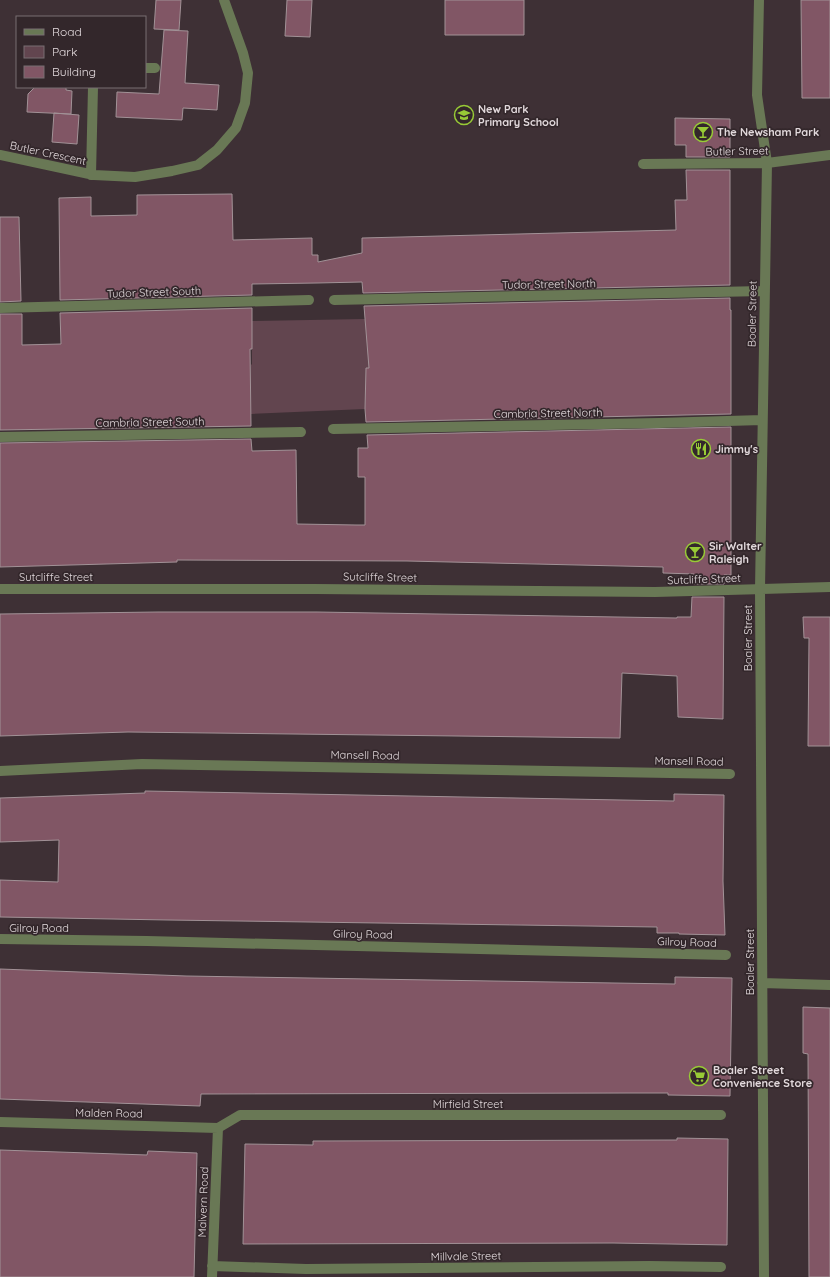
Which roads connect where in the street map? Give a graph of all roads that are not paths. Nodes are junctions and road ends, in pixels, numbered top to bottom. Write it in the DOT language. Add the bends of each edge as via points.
graph roads {
  1 [pos="224,0"];
  2 [pos="759,0"];
  3 [pos="93,88"];
  4 [pos="0,155"];
  5 [pos="830,155"];
  6 [pos="766,163"];
  7 [pos="643,164"];
  8 [pos="91,175"];
  9 [pos="765,291"];
  10 [pos="309,300"];
  11 [pos="334,300"];
  12 [pos="0,308"];
  13 [pos="762,420"];
  14 [pos="333,429"];
  15 [pos="301,432"];
  16 [pos="0,437"];
  17 [pos="830,587"];
  18 [pos="0,589"];
  19 [pos="760,589"];
  20 [pos="0,771"];
  21 [pos="730,774"];
  22 [pos="0,940"];
  23 [pos="726,955"];
  24 [pos="762,983"];
  25 [pos="830,985"];
  26 [pos="721,1116"];
  27 [pos="0,1122"];
  28 [pos="218,1128"];
  29 [pos="212,1266"];
  30 [pos="721,1267"];
  31 [pos="212,1277"];
  32 [pos="764,1277"];
  1 -- 8 [label="street, Butler Crescent" via="248,73 245,103 236,128 217,150 198,165 172,172 135,177"];
  2 -- 6 [label="street, Boaler Street" via="758,95"];
  3 -- 8 [label="street, Butler Crescent"];
  4 -- 8 [label="street, Butler Crescent"];
  5 -- 6 [label="street, Butler Street"];
  6 -- 7 [label="street, Butler Street"];
  6 -- 9 [label="street, Boaler Street"];
  9 -- 11 [label="street, Tudor Street North"];
  9 -- 13 [label="street, Boaler Street"];
  10 -- 12 [label="street, Tudor Street South"];
  13 -- 14 [label="street, Cambria Street North"];
  13 -- 19 [label="street, Boaler Street"];
  15 -- 16 [label="street, Cambria Street South"];
  17 -- 19 [label="street, Sutcliffe Street"];
  18 -- 19 [label="street, Sutcliffe Street" via="655,592"];
  19 -- 24 [label="street, Boaler Street"];
  20 -- 21 [label="street, Mansell Road" via="142,764"];
  22 -- 23 [label="street, Gilroy Road" via="147,941"];
  24 -- 25 [label="street"];
  24 -- 32 [label="street, Boaler Street"];
  26 -- 28 [label="street, Mirfield Street" via="240,1115"];
  27 -- 28 [label="street, Malden Road"];
  28 -- 29 [label="street, Malvern Road"];
  29 -- 30 [label="street, Millvale Street" via="306,1269"];
  29 -- 31 [label="street, Malvern Road"];
}
